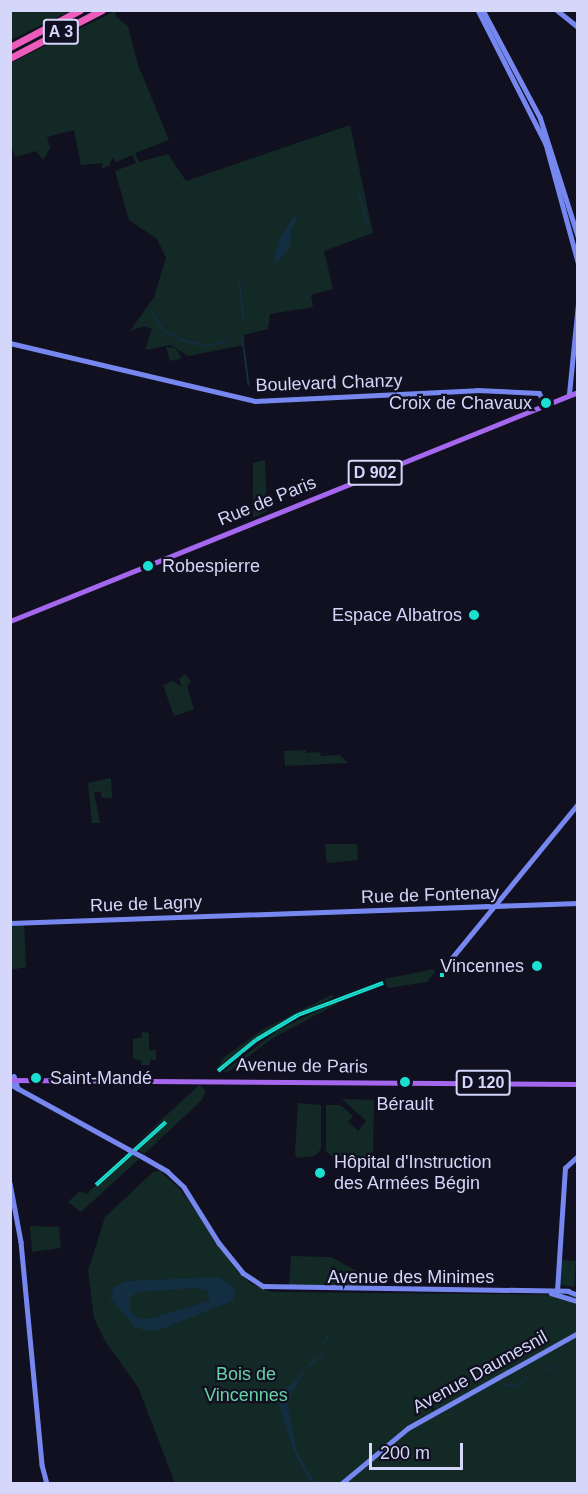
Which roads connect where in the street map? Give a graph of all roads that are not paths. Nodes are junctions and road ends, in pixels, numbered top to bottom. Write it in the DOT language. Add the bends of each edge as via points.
graph roads {
  1 [pos="80,10"];
  2 [pos="102,10"];
  3 [pos="478,10"];
  4 [pos="483,10"];
  5 [pos="556,10"];
  6 [pos="578,27"];
  7 [pos="10,47"];
  8 [pos="10,58"];
  9 [pos="578,236"];
  10 [pos="578,262"];
  11 [pos="578,304"];
  12 [pos="10,343"];
  13 [pos="578,355"];
  14 [pos="571,358"];
  15 [pos="578,392"];
  16 [pos="569,394"];
  17 [pos="545,402"];
  18 [pos="10,621"];
  19 [pos="578,804"];
  20 [pos="578,903"];
  21 [pos="495,906"];
  22 [pos="283,913"];
  23 [pos="10,922"];
  24 [pos="451,959"];
  25 [pos="12,1079"];
  26 [pos="578,1084"];
  27 [pos="577,1157"];
  28 [pos="10,1183"];
  29 [pos="10,1223"];
  30 [pos="17,1223"];
  31 [pos="548,1291"];
  32 [pos="556,1291"];
  33 [pos="577,1293"];
  34 [pos="569,1299"];
  35 [pos="578,1300"];
  36 [pos="578,1333"];
  37 [pos="47,1484"];
  38 [pos="341,1484"];
  1 -- 7 [label="highway, A 3"];
  2 -- 8 [label="highway, A 3"];
  3 -- 10 [label="main road" via="546,144"];
  4 -- 9 [label="main road" via="540,117"];
  5 -- 6 [label="main road"];
  11 -- 14 [label="main road"];
  12 -- 17 [label="main road, Boulevard Chanzy" via="255,401 477,390 539,393"];
  13 -- 14 [label="main road"];
  14 -- 16 [label="main road"];
  15 -- 16 [label="main road, Rue de Paris"];
  16 -- 17 [label="main road, Rue de Paris"];
  17 -- 18 [label="main road, Rue de Paris / D 902"];
  19 -- 21 [label="main road"];
  20 -- 21 [label="main road, Rue de Fontenay"];
  21 -- 22 [label="main road, Rue de Fontenay"];
  21 -- 24 [label="main road"];
  22 -- 23 [label="main road, Rue de Lagny"];
  25 -- 26 [label="main road, Avenue de Paris / D 120"];
  25 -- 31 [label="main road, Avenue des Minimes, bridge" via="18,1088 159,1166 184,1187 218,1242 243,1273 273,1288"];
  27 -- 32 [label="main road" via="565,1168"];
  28 -- 30 [label="main road"];
  29 -- 30 [label="main road"];
  30 -- 37 [label="main road"];
  31 -- 32 [label="main road, Avenue des Minimes"];
  31 -- 34 [label="main road, Avenue des Minimes"];
  32 -- 33 [label="main road, Avenue des Minimes"];
  33 -- 34 [label="main road"];
  34 -- 35 [label="main road, Avenue des Minimes"];
  36 -- 38 [label="main road, Avenue Daumesnil" via="408,1428"];
}
